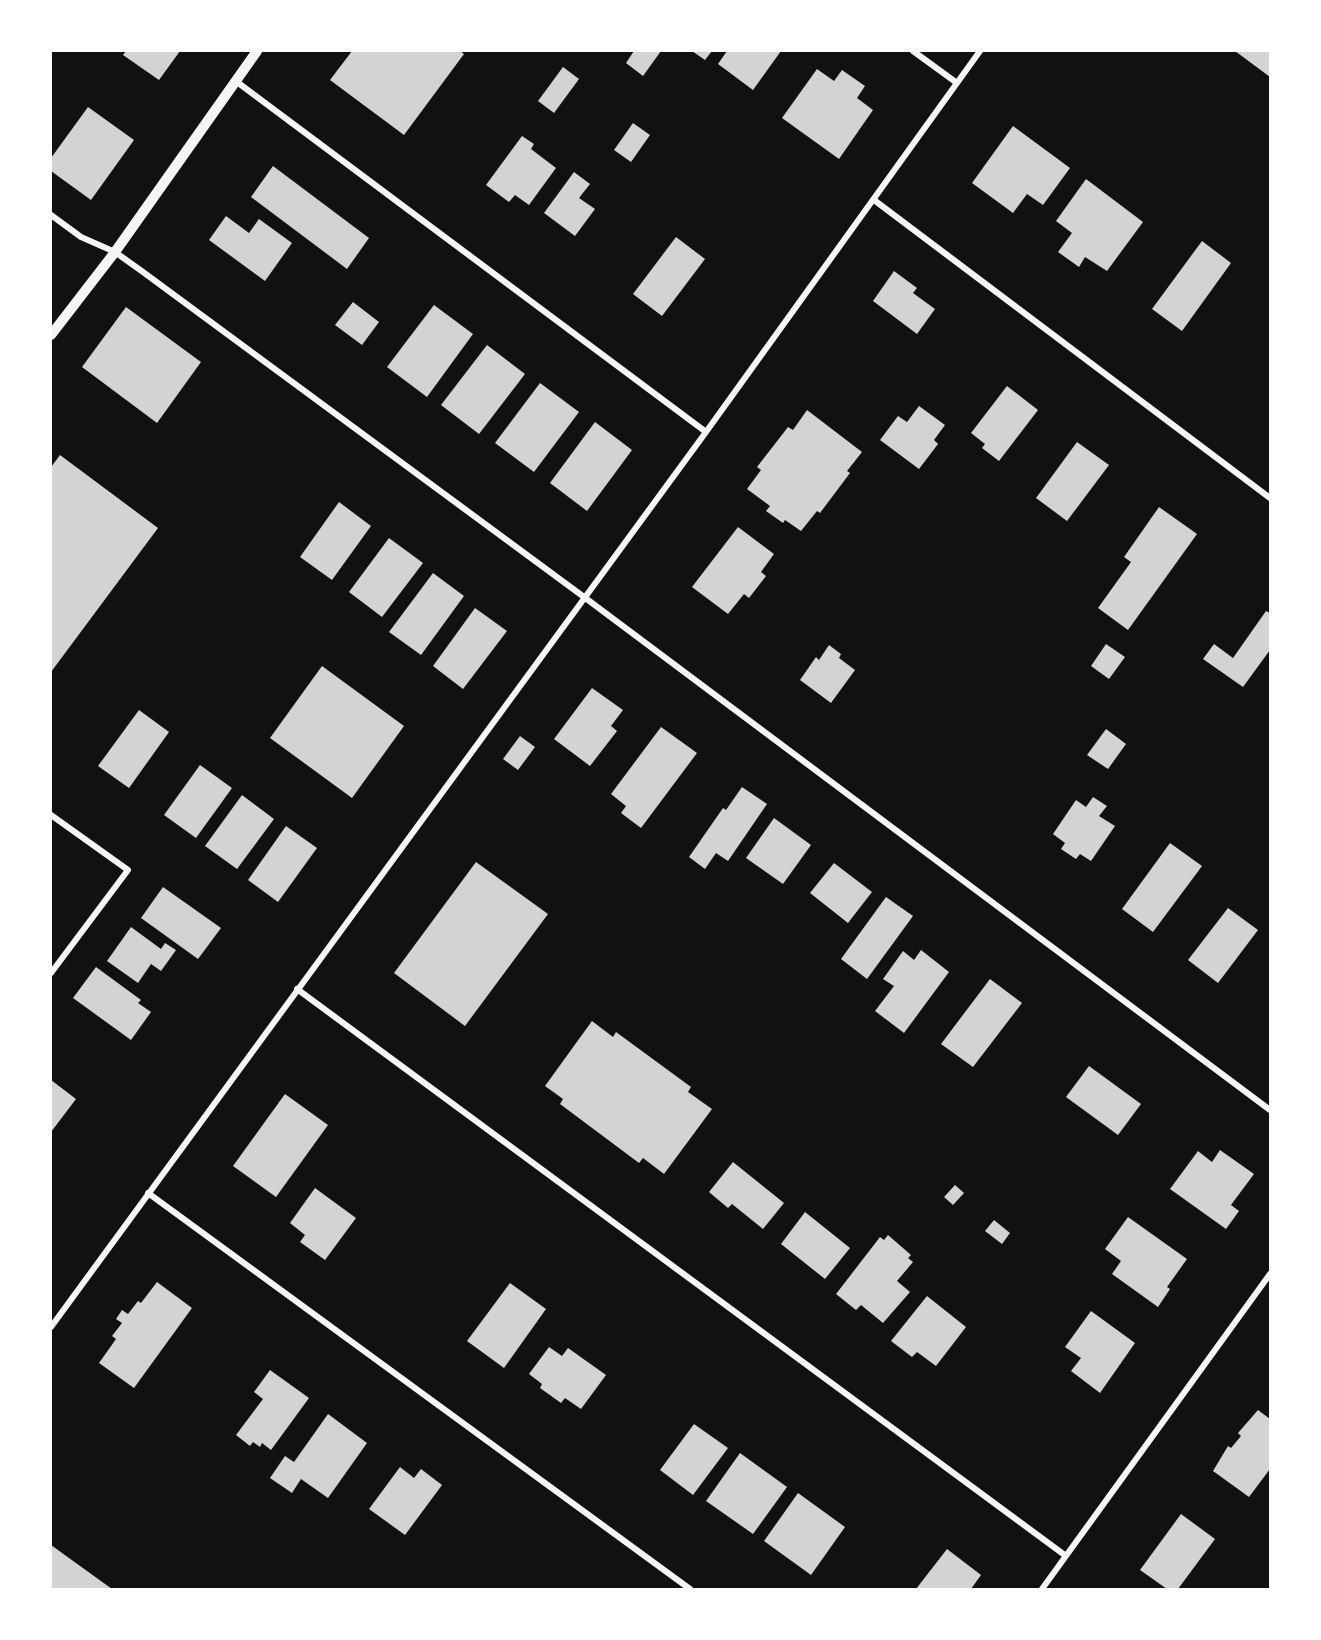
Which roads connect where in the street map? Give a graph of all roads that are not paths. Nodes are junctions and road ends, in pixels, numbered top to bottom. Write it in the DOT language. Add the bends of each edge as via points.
graph roads {
  1 [pos="257,51"];
  2 [pos="913,51"];
  3 [pos="980,51"];
  4 [pos="237,82"];
  5 [pos="957,83"];
  6 [pos="874,200"];
  7 [pos="51,215"];
  8 [pos="115,252"];
  9 [pos="51,335"];
  10 [pos="706,432"];
  11 [pos="1270,498"];
  12 [pos="584,597"];
  13 [pos="51,815"];
  14 [pos="51,973"];
  15 [pos="297,989"];
  16 [pos="1270,1110"];
  17 [pos="148,1193"];
  18 [pos="1270,1274"];
  19 [pos="51,1327"];
  20 [pos="1066,1556"];
  21 [pos="690,1589"];
  22 [pos="1042,1589"];
  1 -- 4 [label="street"];
  2 -- 5 [label="street"];
  3 -- 5 [label="street"];
  4 -- 8 [label="street"];
  4 -- 10 [label="street"];
  5 -- 6 [label="street"];
  6 -- 10 [label="street"];
  6 -- 11 [label="street"];
  7 -- 8 [label="street" via="81,237"];
  8 -- 9 [label="street"];
  8 -- 12 [label="street"];
  10 -- 12 [label="street"];
  12 -- 15 [label="street"];
  12 -- 16 [label="street"];
  13 -- 14 [label="street" via="128,870"];
  15 -- 17 [label="street"];
  15 -- 20 [label="street"];
  17 -- 19 [label="street"];
  17 -- 21 [label="street"];
  18 -- 20 [label="street"];
  20 -- 22 [label="street"];
}
